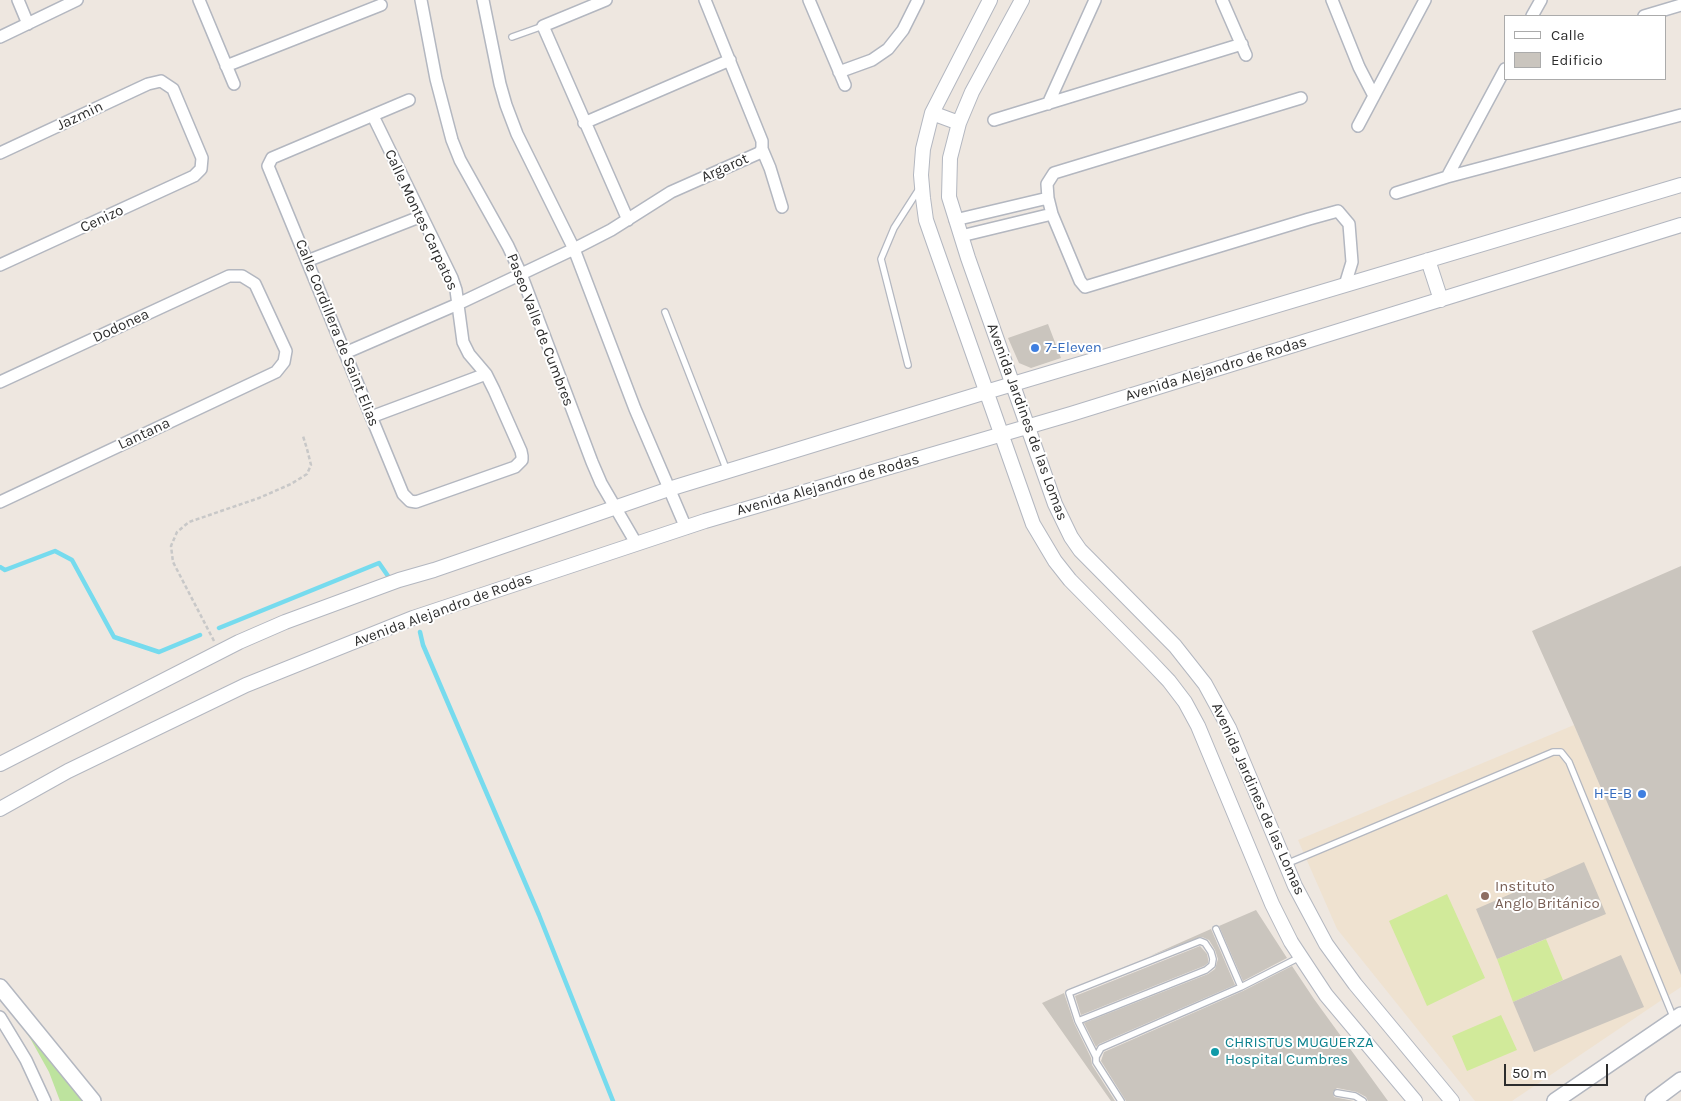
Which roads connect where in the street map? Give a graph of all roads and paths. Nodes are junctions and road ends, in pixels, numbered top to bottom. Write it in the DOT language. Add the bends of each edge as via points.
graph roads {
  1 [pos="18,0"];
  2 [pos="77,0"];
  3 [pos="199,0"];
  4 [pos="359,0"];
  5 [pos="421,0"];
  6 [pos="483,0"];
  7 [pos="606,0"];
  8 [pos="705,0"];
  9 [pos="809,0"];
  10 [pos="990,0"];
  11 [pos="1022,0"];
  12 [pos="1096,0"];
  13 [pos="1222,0"];
  14 [pos="1332,0"];
  15 [pos="1425,0"];
  16 [pos="1541,0"];
  17 [pos="917,1"];
  18 [pos="1681,5"];
  19 [pos="381,6"];
  20 [pos="364,12"];
  21 [pos="1533,15"];
  22 [pos="1647,15"];
  23 [pos="28,24"];
  24 [pos="543,26"];
  25 [pos="0,37"];
  26 [pos="512,37"];
  27 [pos="730,60"];
  28 [pos="226,66"];
  29 [pos="1504,71"];
  30 [pos="839,72"];
  31 [pos="234,84"];
  32 [pos="845,85"];
  33 [pos="1374,96"];
  34 [pos="1301,98"];
  35 [pos="409,100"];
  36 [pos="1048,104"];
  37 [pos="932,113"];
  38 [pos="1681,115"];
  39 [pos="373,116"];
  40 [pos="994,120"];
  41 [pos="584,122"];
  42 [pos="959,124"];
  43 [pos="1358,126"];
  44 [pos="762,149"];
  45 [pos="0,153"];
  46 [pos="201,169"];
  47 [pos="1447,177"];
  48 [pos="1681,184"];
  49 [pos="922,186"];
  50 [pos="1396,193"];
  51 [pos="1048,198"];
  52 [pos="782,207"];
  53 [pos="1052,214"];
  54 [pos="422,216"];
  55 [pos="628,220"];
  56 [pos="955,220"];
  57 [pos="1681,226"];
  58 [pos="961,236"];
  59 [pos="574,249"];
  60 [pos="1428,260"];
  61 [pos="307,261"];
  62 [pos="0,265"];
  63 [pos="521,274"];
  64 [pos="1345,285"];
  65 [pos="1441,300"];
  66 [pos="458,304"];
  67 [pos="665,312"];
  68 [pos="345,353"];
  69 [pos="284,362"];
  70 [pos="908,365"];
  71 [pos="486,374"];
  72 [pos="0,382"];
  73 [pos="1014,384"];
  74 [pos="986,392"];
  75 [pos="371,417"];
  76 [pos="1028,427"];
  77 [pos="1001,434"];
  78 [pos="303,436"];
  79 [pos="727,471"];
  80 [pos="669,489"];
  81 [pos="410,501"];
  82 [pos="0,502"];
  83 [pos="615,507"];
  84 [pos="686,528"];
  85 [pos="636,543"];
  86 [pos="219,652"];
  87 [pos="0,764"];
  88 [pos="0,809"];
  89 [pos="1286,864"];
  90 [pos="1216,929"];
  91 [pos="1300,957"];
  92 [pos="0,987"];
  93 [pos="1241,987"];
  94 [pos="0,1018"];
  95 [pos="1678,1018"];
  96 [pos="1078,1020"];
  97 [pos="1096,1057"];
  98 [pos="1681,1080"];
  99 [pos="1338,1093"];
  100 [pos="45,1101"];
  101 [pos="92,1101"];
  102 [pos="1121,1101"];
  103 [pos="1363,1101"];
  104 [pos="1415,1101"];
  105 [pos="1452,1101"];
  106 [pos="1554,1101"];
  107 [pos="1653,1101"];
  1 -- 23 [label="street"];
  2 -- 23 [label="street"];
  3 -- 28 [label="street"];
  4 -- 20 [label="street"];
  5 -- 63 [label="street, Paseo Valle de Cumbres" via="452,140"];
  6 -- 59 [label="street" via="506,105"];
  7 -- 24 [label="street"];
  8 -- 27 [label="street, Argarot"];
  9 -- 30 [label="street"];
  10 -- 37 [label="street, Avenida Jardines de las Lomas"];
  11 -- 42 [label="street, Avenida Jardines de las Lomas" via="972,92"];
  12 -- 36 [label="street"];
  13 -- 36 [label="street" via="1244,50"];
  14 -- 33 [label="street"];
  15 -- 33 [label="street"];
  16 -- 21 [label="street"];
  17 -- 30 [label="street" via="903,30 888,49 872,60"];
  18 -- 22 [label="street"];
  19 -- 20 [label="street"];
  20 -- 28 [label="street"];
  23 -- 25 [label="street"];
  24 -- 26 [label="lane"];
  24 -- 41 [label="street"];
  27 -- 41 [label="street"];
  27 -- 44 [label="street, Argarot"];
  28 -- 31 [label="street"];
  29 -- 47 [label="street"];
  30 -- 32 [label="street"];
  33 -- 43 [label="street"];
  34 -- 51 [label="street" via="1054,173 1047,184"];
  35 -- 39 [label="street"];
  36 -- 40 [label="street"];
  37 -- 42 [label="street"];
  37 -- 49 [label="street, Avenida Jardines de las Lomas" via="923,149"];
  38 -- 47 [label="street"];
  39 -- 54 [label="street, Calle Montes Carpatos"];
  39 -- 61 [label="street, Calle Cordillera de Saint Elias" via="272,158 268,163 268,170"];
  41 -- 55 [label="street"];
  42 -- 56 [label="street, Avenida Jardines de las Lomas" via="948,180"];
  44 -- 52 [label="street"];
  44 -- 55 [label="street, Argarot" via="754,156 671,192"];
  45 -- 46 [label="street, Jazmin" via="160,81 173,89 202,158"];
  46 -- 62 [label="street, Cenizo" via="194,176"];
  47 -- 50 [label="street"];
  48 -- 60 [label="street"];
  49 -- 70 [label="lane" via="894,228 881,259"];
  49 -- 74 [label="street, Avenida Jardines de las Lomas" via="926,220"];
  51 -- 53 [label="street"];
  51 -- 56 [label="street"];
  53 -- 58 [label="street"];
  53 -- 64 [label="street" via="1085,287 1338,211 1349,224 1352,262"];
  54 -- 61 [label="street"];
  54 -- 66 [label="street, Calle Montes Carpatos" via="452,278"];
  55 -- 59 [label="street, Argarot"];
  56 -- 58 [label="street, Avenida Jardines de las Lomas"];
  57 -- 65 [label="street, Avenida Alejandro de Rodas"];
  58 -- 73 [label="street, Avenida Jardines de las Lomas"];
  59 -- 63 [label="street, Argarot"];
  59 -- 80 [label="street"];
  60 -- 64 [label="street"];
  60 -- 65 [label="street"];
  61 -- 68 [label="street, Calle Cordillera de Saint Elias"];
  63 -- 66 [label="street, Argarot"];
  63 -- 83 [label="street, Paseo Valle de Cumbres" via="592,462"];
  64 -- 73 [label="street"];
  65 -- 76 [label="street, Avenida Alejandro de Rodas"];
  66 -- 68 [label="street, Argarot"];
  66 -- 71 [label="street, Calle Montes Carpatos" via="463,342"];
  67 -- 79 [label="lane"];
  68 -- 75 [label="street, Calle Cordillera de Saint Elias"];
  69 -- 72 [label="street, Dodonea" via="286,351 255,284 242,276 229,276"];
  69 -- 82 [label="street, Lantana" via="276,372"];
  71 -- 75 [label="street"];
  71 -- 81 [label="street, Calle Montes Carpatos" via="521,450 522,460 506,471 424,500"];
  73 -- 74 [label="street"];
  73 -- 76 [label="street, Avenida Jardines de las Lomas"];
  74 -- 77 [label="street, Avenida Jardines de las Lomas"];
  74 -- 79 [label="street"];
  75 -- 81 [label="street, Calle Cordillera de Saint Elias" via="403,494"];
  76 -- 77 [label="street, Avenida Alejandro de Rodas"];
  76 -- 89 [label="street, Avenida Jardines de las Lomas" via="1055,504 1071,537 1091,563 1175,646 1218,705"];
  77 -- 84 [label="street, Avenida Alejandro de Rodas"];
  77 -- 91 [label="street, Avenida Jardines de las Lomas" via="1033,524 1055,561 1185,702 1272,904"];
  78 -- 86 [label="path" via="310,465 307,474 259,498 190,522 177,532 171,546 173,562"];
  79 -- 80 [label="street"];
  80 -- 83 [label="street"];
  80 -- 84 [label="street"];
  83 -- 85 [label="street, Paseo Valle de Cumbres"];
  83 -- 86 [label="street" via="399,580 285,622"];
  84 -- 85 [label="street, Avenida Alejandro de Rodas"];
  85 -- 88 [label="street, Avenida Alejandro de Rodas" via="413,618 299,662 169,721"];
  86 -- 87 [label="street"];
  89 -- 95 [label="lane" via="1553,752 1561,752 1569,762"];
  89 -- 105 [label="street, Avenida Jardines de las Lomas" via="1311,918 1340,964"];
  90 -- 93 [label="lane"];
  91 -- 93 [label="lane"];
  91 -- 104 [label="street, Avenida Jardines de las Lomas" via="1326,995"];
  92 -- 101 [label="main road"];
  93 -- 97 [label="lane" via="1107,1044"];
  94 -- 100 [label="street" via="26,1060"];
  95 -- 106 [label="main road"];
  96 -- 96 [label="lane" via="1206,970 1212,964 1211,952 1206,943 1200,941 1068,993"];
  96 -- 97 [label="lane"];
  97 -- 102 [label="lane"];
  98 -- 107 [label="main road"];
  99 -- 103 [label="lane" via="1356,1096"];
}
